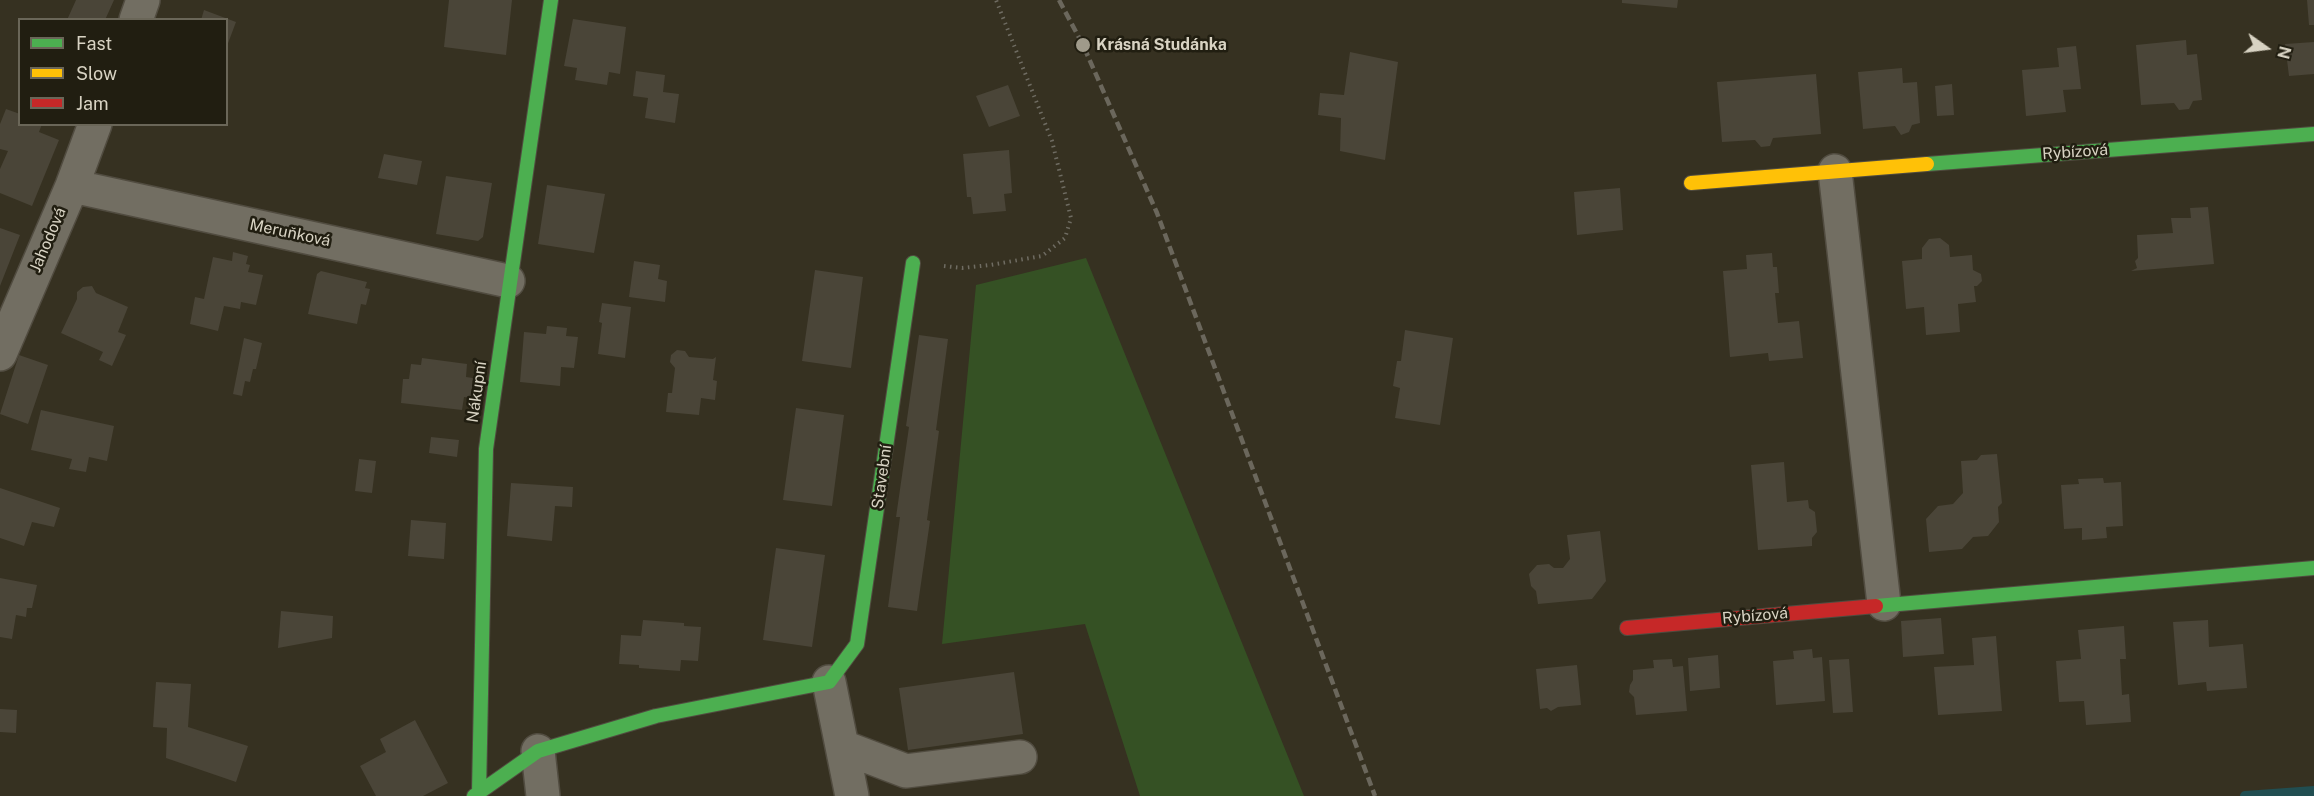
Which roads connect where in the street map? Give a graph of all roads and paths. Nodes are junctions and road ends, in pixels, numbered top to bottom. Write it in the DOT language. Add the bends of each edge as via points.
graph roads {
  1 [pos="143,0"];
  2 [pos="551,0"];
  3 [pos="996,0"];
  4 [pos="136,18"];
  5 [pos="94,126"];
  6 [pos="2314,134"];
  7 [pos="1835,171"];
  8 [pos="1690,183"];
  9 [pos="72,186"];
  10 [pos="913,263"];
  11 [pos="508,281"];
  12 [pos="3,338"];
  13 [pos="2314,568"];
  14 [pos="1884,604"];
  15 [pos="1626,628"];
  16 [pos="829,682"];
  17 [pos="843,747"];
  18 [pos="538,751"];
  19 [pos="1020,757"];
  20 [pos="476,794"];
  21 [pos="543,796"];
  22 [pos="852,796"];
  1 -- 4 [label="street"];
  2 -- 11 [label="street, Nákupní"];
  3 -- 10 [label="path" via="1052,141 1071,218 1065,238 1042,256 990,265 962,268"];
  5 -- 9 [label="street, Jahodová"];
  6 -- 7 [label="street, Rybízová"];
  7 -- 8 [label="street, Rybízová"];
  7 -- 14 [label="street"];
  9 -- 11 [label="street, Meruňková"];
  9 -- 12 [label="street, Jahodová"];
  10 -- 16 [label="street, Stavební" via="857,644"];
  11 -- 20 [label="street, Nákupní" via="486,449"];
  13 -- 14 [label="street, Rybízová"];
  14 -- 15 [label="street, Rybízová"];
  16 -- 17 [label="street"];
  16 -- 18 [label="street" via="656,716"];
  17 -- 19 [label="street" via="906,771"];
  17 -- 22 [label="street"];
  18 -- 20 [label="street"];
  18 -- 21 [label="street"];
}
